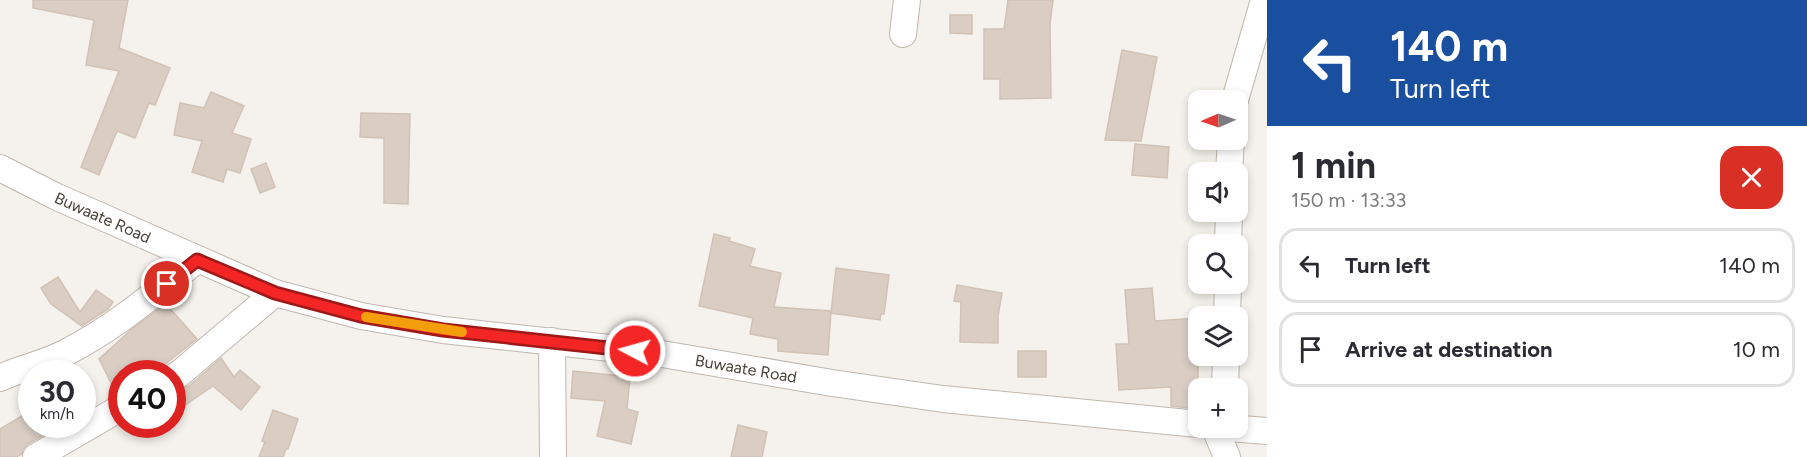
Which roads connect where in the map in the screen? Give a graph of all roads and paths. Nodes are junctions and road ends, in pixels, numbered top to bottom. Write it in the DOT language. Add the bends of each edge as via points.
graph roads {
  1 [pos="907,0"];
  2 [pos="1264,0"];
  3 [pos="903,34"];
  4 [pos="1238,90"];
  5 [pos="0,168"];
  6 [pos="197,260"];
  7 [pos="275,293"];
  8 [pos="552,341"];
  9 [pos="186,369"];
  10 [pos="0,378"];
  11 [pos="108,415"];
  12 [pos="1188,423"];
  13 [pos="1248,429"];
  14 [pos="1267,431"];
  15 [pos="1219,438"];
  16 [pos="36,457"];
  17 [pos="553,457"];
  18 [pos="1227,457"];
  1 -- 3 [label="street"];
  2 -- 4 [label="street"];
  5 -- 6 [label="street, Buwaate Road"];
  6 -- 7 [label="street, Buwaate Road"];
  6 -- 10 [label="street" via="120,319 64,354"];
  7 -- 8 [label="street, Buwaate Road" via="384,320"];
  7 -- 9 [label="street"];
  8 -- 12 [label="street, Buwaate Road" via="656,353 943,399"];
  8 -- 17 [label="street"];
  11 -- 16 [label="street"];
  13 -- 14 [label="street"];
  15 -- 18 [label="street"];
}
